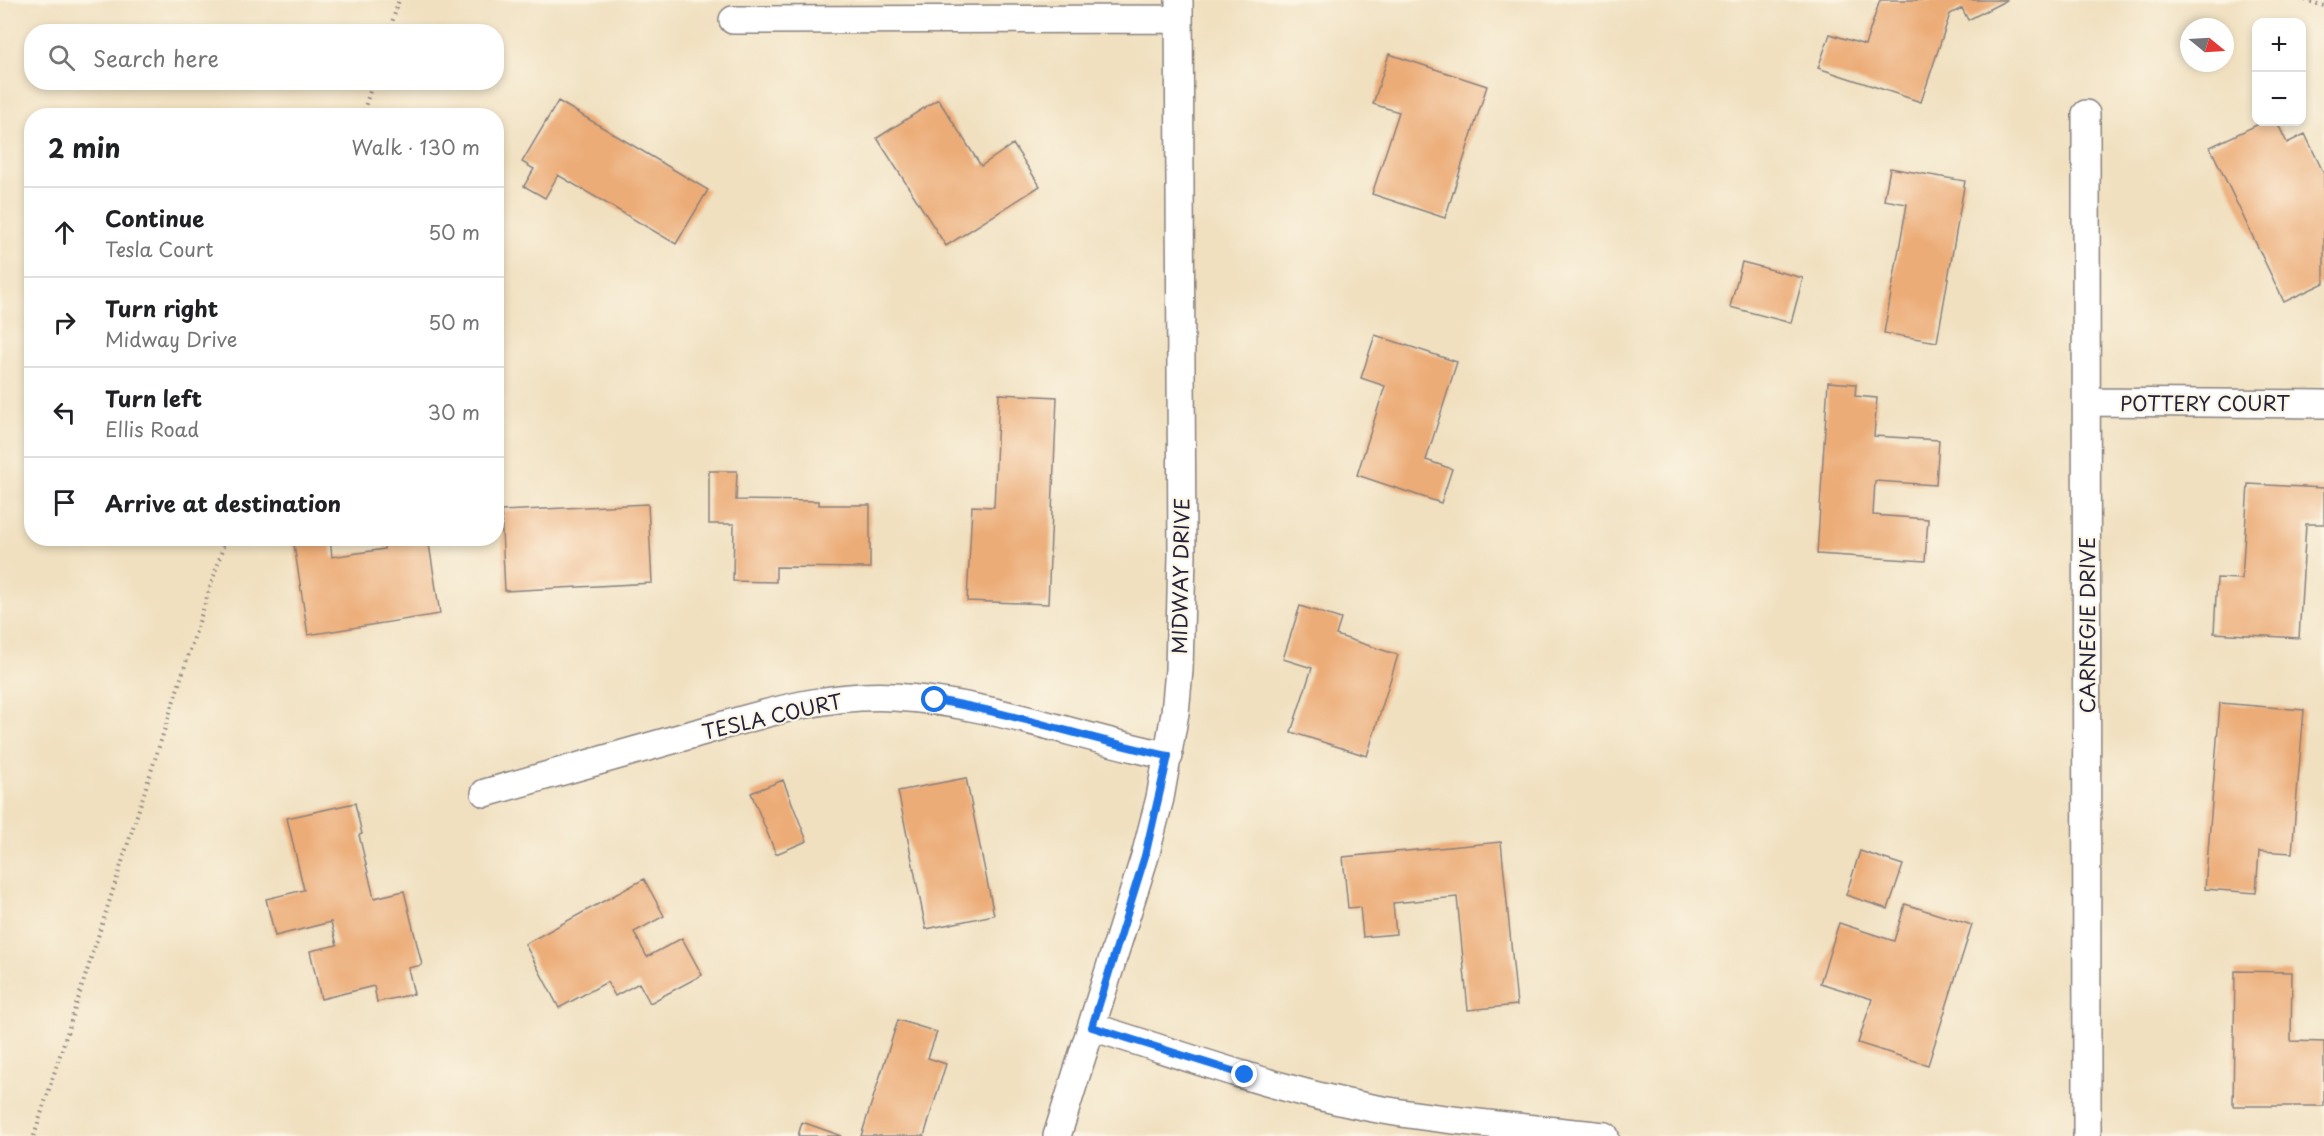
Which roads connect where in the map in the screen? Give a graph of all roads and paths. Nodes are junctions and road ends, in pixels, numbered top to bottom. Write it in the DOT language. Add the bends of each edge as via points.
graph roads {
  1 [pos="399,0"];
  2 [pos="2305,0"];
  3 [pos="2324,6"];
  4 [pos="1179,10"];
  5 [pos="733,20"];
  6 [pos="392,24"];
  7 [pos="370,90"];
  8 [pos="365,108"];
  9 [pos="2086,114"];
  10 [pos="2086,402"];
  11 [pos="2324,404"];
  12 [pos="223,546"];
  13 [pos="1168,756"];
  14 [pos="485,793"];
  15 [pos="1092,1027"];
  16 [pos="34,1136"];
  17 [pos="1057,1136"];
  18 [pos="1605,1136"];
  19 [pos="2087,1136"];
  1 -- 6 [label="path"];
  2 -- 3 [label="path"];
  4 -- 5 [label="street"];
  4 -- 13 [label="street, MIDWAY DRIVE" via="1181,623"];
  7 -- 8 [label="path"];
  9 -- 10 [label="street, CARNEGIE DRIVE"];
  10 -- 11 [label="street, POTTERY COURT"];
  10 -- 19 [label="street, CARNEGIE DRIVE"];
  12 -- 16 [label="path"];
  13 -- 14 [label="street, TESLA COURT" via="970,706 892,697 854,698 773,711"];
  13 -- 15 [label="street, MIDWAY DRIVE" via="1145,856"];
  15 -- 17 [label="street, MIDWAY DRIVE"];
  15 -- 18 [label="street" via="1339,1101 1420,1115"];
}
